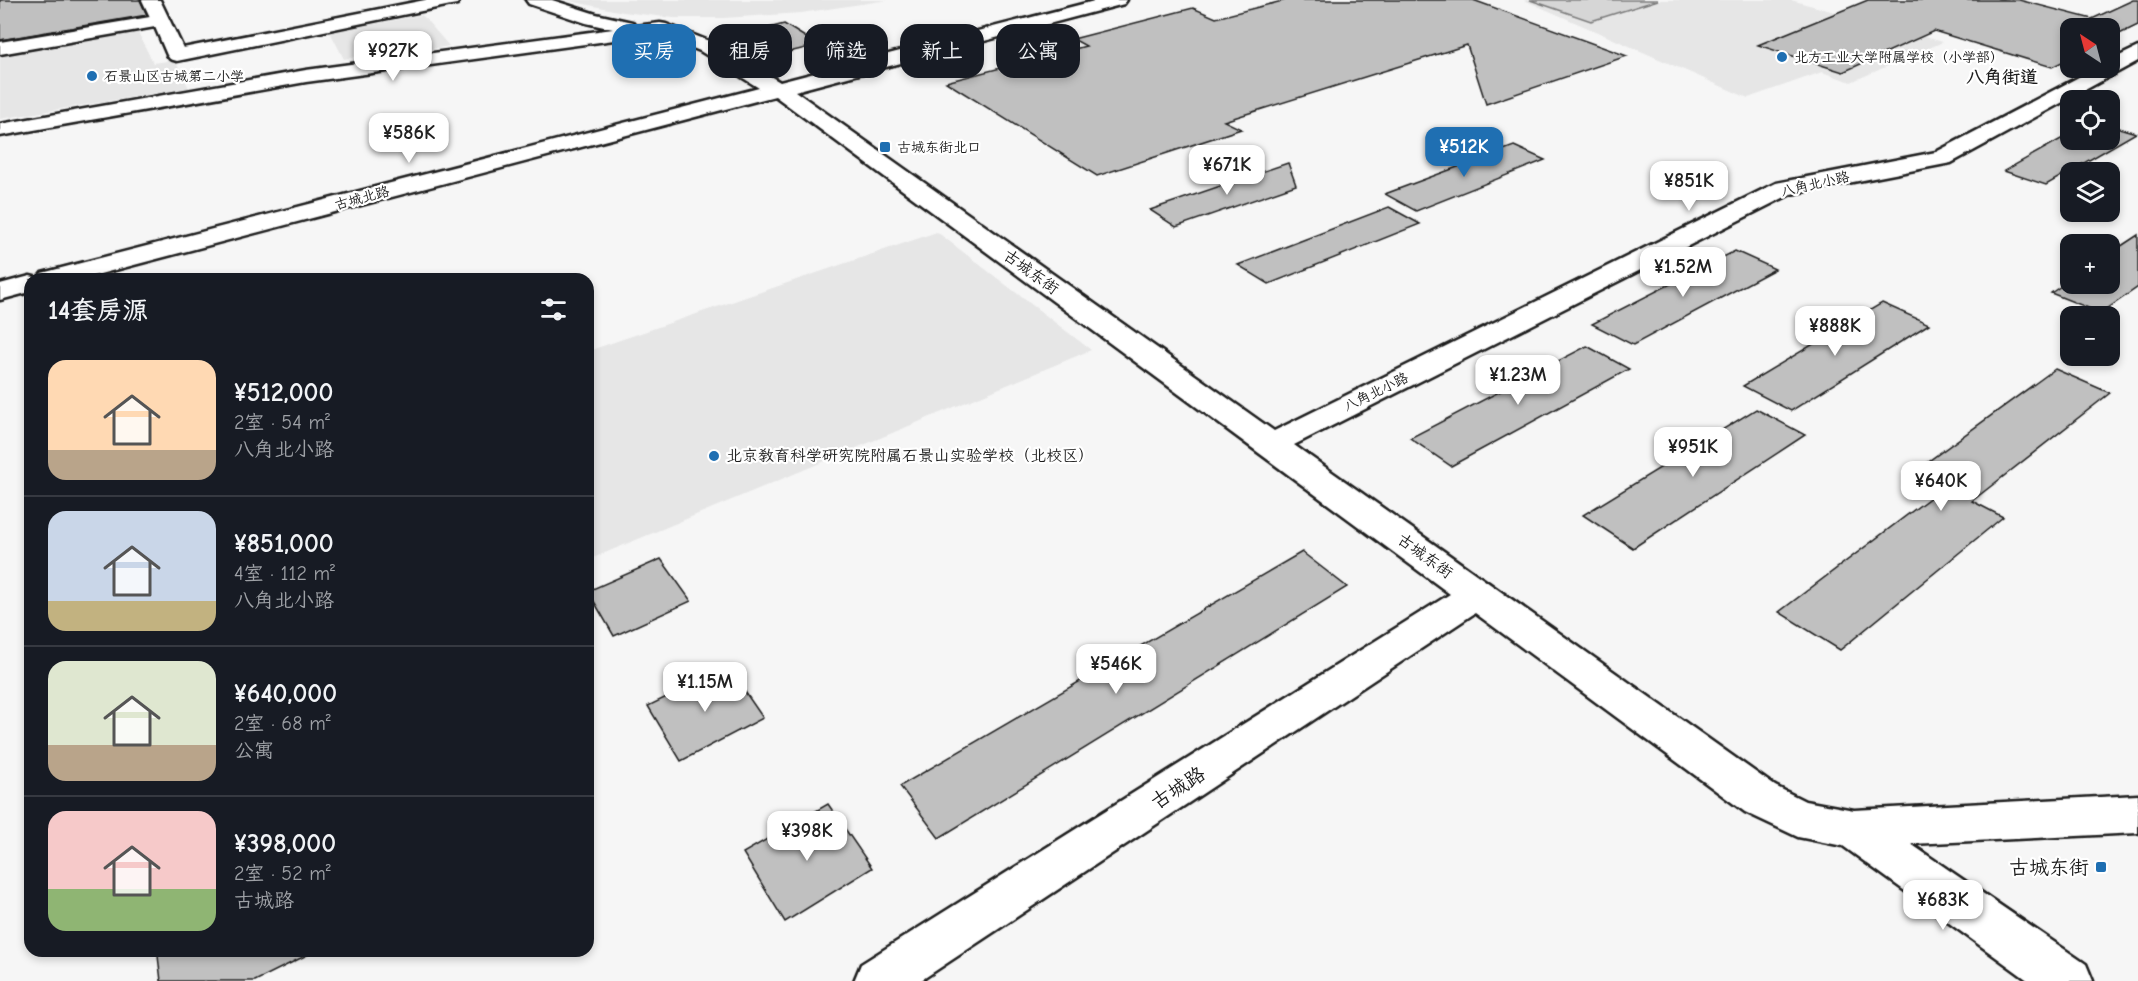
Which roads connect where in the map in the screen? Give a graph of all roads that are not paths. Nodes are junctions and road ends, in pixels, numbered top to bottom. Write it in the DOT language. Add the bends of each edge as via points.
graph roads {
  1 [pos="151,0"];
  2 [pos="451,0"];
  3 [pos="535,0"];
  4 [pos="1118,0"];
  5 [pos="161,21"];
  6 [pos="616,24"];
  7 [pos="612,34"];
  8 [pos="696,43"];
  9 [pos="0,48"];
  10 [pos="2138,54"];
  11 [pos="779,89"];
  12 [pos="0,130"];
  13 [pos="74,273"];
  14 [pos="24,286"];
  15 [pos="0,292"];
  16 [pos="1270,444"];
  17 [pos="1478,594"];
  18 [pos="2138,814"];
  19 [pos="1854,829"];
  20 [pos="878,981"];
  21 [pos="2069,981"];
  1 -- 5 [label="street"];
  2 -- 5 [label="street" via="177,55"];
  3 -- 6 [label="street"];
  4 -- 11 [label="street, 古城北路"];
  5 -- 9 [label="street"];
  7 -- 12 [label="street" via="306,76"];
  8 -- 11 [label="street, 古城东街"];
  10 -- 16 [label="street, 八角北小路" via="1943,158 1784,188"];
  11 -- 13 [label="street, 古城北路"];
  11 -- 16 [label="street, 古城东街"];
  14 -- 15 [label="street"];
  16 -- 17 [label="street, 古城东街"];
  17 -- 19 [label="street, 古城东街" via="1760,799 1798,818"];
  17 -- 20 [label="street, 古城路"];
  18 -- 19 [label="street, 古城东街"];
  19 -- 21 [label="street"];
}
